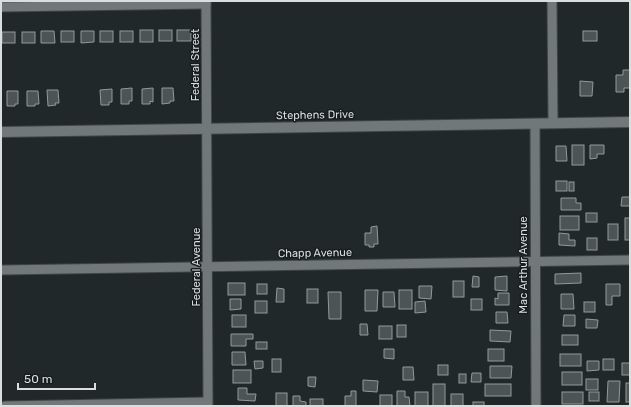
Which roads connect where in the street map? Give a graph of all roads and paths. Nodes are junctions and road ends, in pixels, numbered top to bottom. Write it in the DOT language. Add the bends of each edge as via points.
graph roads {
  1 [pos="552,1"];
  2 [pos="206,3"];
  3 [pos="1,7"];
  4 [pos="630,122"];
  5 [pos="535,124"];
  6 [pos="553,124"];
  7 [pos="207,128"];
  8 [pos="1,132"];
  9 [pos="630,260"];
  10 [pos="535,261"];
  11 [pos="208,266"];
  12 [pos="1,270"];
  13 [pos="207,404"];
  14 [pos="5,406"];
  15 [pos="536,406"];
  1 -- 6 [label="street"];
  2 -- 3 [label="street"];
  2 -- 7 [label="street, Federal Street"];
  4 -- 6 [label="street, Stephens Drive"];
  5 -- 6 [label="street, Stephens Drive"];
  5 -- 7 [label="street, Stephens Drive"];
  5 -- 10 [label="street, Mac Arthur Avenue"];
  7 -- 8 [label="street, Stephens Drive"];
  7 -- 11 [label="street, Federal Avenue"];
  9 -- 10 [label="street, Chapp Avenue"];
  10 -- 11 [label="street, Chapp Avenue"];
  10 -- 15 [label="street, Mac Arthur Avenue"];
  11 -- 12 [label="street, Chapp Avenue"];
  11 -- 13 [label="street, Federal Avenue"];
  13 -- 14 [label="street"];
}
